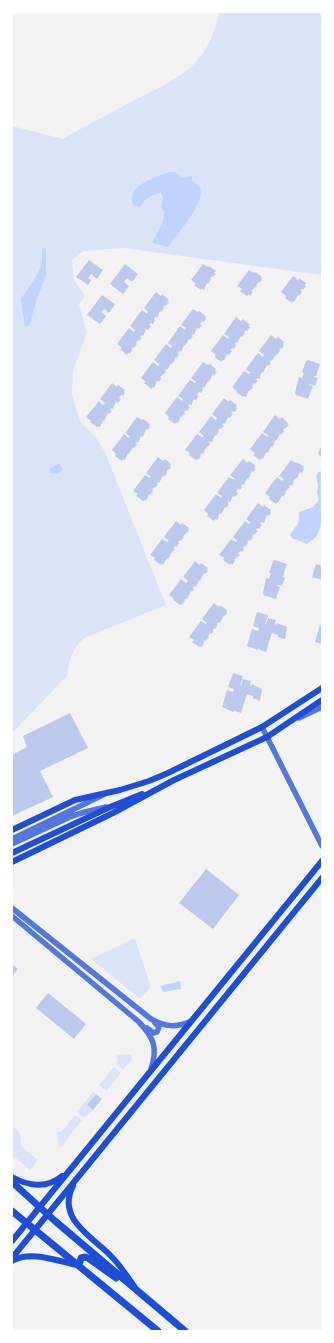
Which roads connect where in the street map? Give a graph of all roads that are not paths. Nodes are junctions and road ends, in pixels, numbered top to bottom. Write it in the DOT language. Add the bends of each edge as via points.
graph roads {
  1 [pos="322,688"];
  2 [pos="322,700"];
  3 [pos="322,707"];
  4 [pos="290,722"];
  5 [pos="262,727"];
  6 [pos="267,737"];
  7 [pos="174,780"];
  8 [pos="108,792"];
  9 [pos="110,807"];
  10 [pos="12,830"];
  11 [pos="12,839"];
  12 [pos="12,844"];
  13 [pos="322,846"];
  14 [pos="12,853"];
  15 [pos="322,861"];
  16 [pos="12,862"];
  17 [pos="322,878"];
  18 [pos="12,908"];
  19 [pos="12,916"];
  20 [pos="151,1019"];
  21 [pos="192,1021"];
  22 [pos="139,1022"];
  23 [pos="150,1072"];
  24 [pos="75,1164"];
  25 [pos="79,1176"];
  26 [pos="12,1177"];
  27 [pos="12,1182"];
  28 [pos="40,1207"];
  29 [pos="12,1211"];
  30 [pos="48,1214"];
  31 [pos="26,1223"];
  32 [pos="35,1230"];
  33 [pos="12,1241"];
  34 [pos="12,1260"];
  35 [pos="79,1265"];
  36 [pos="138,1292"];
  37 [pos="158,1331"];
  38 [pos="185,1331"];
  1 -- 5 [label="main road"];
  2 -- 4 [label="main road"];
  3 -- 4 [label="street"];
  4 -- 6 [label="main road"];
  5 -- 6 [label="street"];
  5 -- 8 [label="main road" via="158,778"];
  6 -- 7 [label="main road"];
  6 -- 13 [label="street"];
  7 -- 9 [label="main road"];
  7 -- 16 [label="main road"];
  8 -- 10 [label="main road" via="75,800"];
  8 -- 11 [label="street"];
  9 -- 12 [label="street" via="72,816"];
  9 -- 14 [label="main road"];
  15 -- 21 [label="main road"];
  17 -- 25 [label="main road"];
  18 -- 20 [label="street"];
  19 -- 22 [label="street"];
  20 -- 21 [label="street" via="160,1024 175,1026"];
  20 -- 22 [label="street" via="159,1027 156,1033"];
  21 -- 23 [label="main road"];
  22 -- 23 [label="street" via="150,1035 154,1047 154,1060"];
  23 -- 24 [label="main road"];
  24 -- 26 [label="main road" via="51,1183 29,1184"];
  24 -- 28 [label="main road"];
  25 -- 30 [label="main road"];
  25 -- 36 [label="main road" via="69,1198 74,1220 110,1255"];
  27 -- 28 [label="highway"];
  28 -- 30 [label="highway"];
  28 -- 31 [label="main road"];
  29 -- 31 [label="highway"];
  30 -- 32 [label="main road"];
  30 -- 36 [label="highway"];
  31 -- 32 [label="highway"];
  31 -- 33 [label="main road"];
  32 -- 34 [label="main road"];
  32 -- 35 [label="highway"];
  34 -- 35 [label="main road" via="36,1257"];
  35 -- 36 [label="highway" via="81,1258 88,1258"];
  35 -- 37 [label="highway"];
  36 -- 38 [label="highway"];
}
